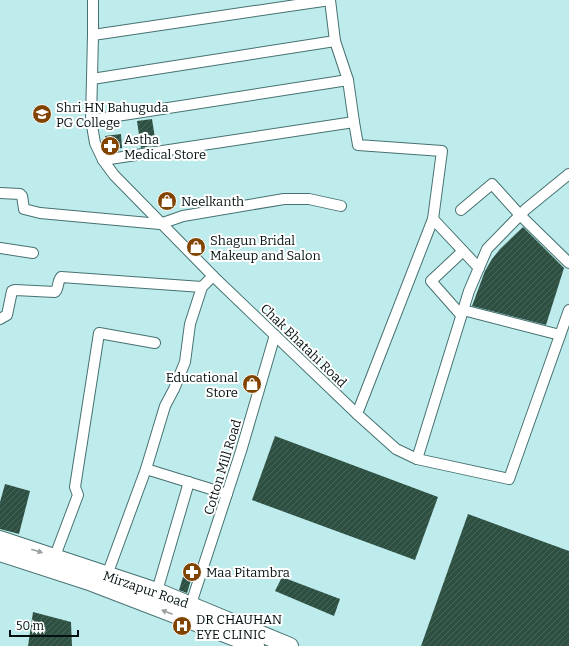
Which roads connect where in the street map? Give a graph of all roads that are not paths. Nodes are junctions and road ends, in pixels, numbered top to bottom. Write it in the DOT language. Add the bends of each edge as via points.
graph roads {
  1 [pos="92,0"];
  2 [pos="330,0"];
  3 [pos="93,35"];
  4 [pos="335,41"];
  5 [pos="92,79"];
  6 [pos="348,80"];
  7 [pos="91,120"];
  8 [pos="354,122"];
  9 [pos="103,160"];
  10 [pos="569,174"];
  11 [pos="0,192"];
  12 [pos="341,206"];
  13 [pos="461,210"];
  14 [pos="520,215"];
  15 [pos="433,219"];
  16 [pos="160,224"];
  17 [pos="0,248"];
  18 [pos="463,251"];
  19 [pos="33,253"];
  20 [pos="569,263"];
  21 [pos="479,268"];
  22 [pos="213,276"];
  23 [pos="202,287"];
  24 [pos="569,310"];
  25 [pos="462,313"];
  26 [pos="0,319"];
  27 [pos="275,335"];
  28 [pos="560,335"];
  29 [pos="155,343"];
  30 [pos="357,414"];
  31 [pos="418,459"];
  32 [pos="146,469"];
  33 [pos="189,482"];
  34 [pos="227,494"];
  35 [pos="0,539"];
  36 [pos="0,553"];
  37 [pos="55,556"];
  38 [pos="107,575"];
  39 [pos="157,591"];
  40 [pos="189,612"];
  41 [pos="256,646"];
  42 [pos="290,646"];
  1 -- 3 [label="street, Chak Bhatahi Road"];
  2 -- 3 [label="street"];
  2 -- 4 [label="street"];
  3 -- 5 [label="street, Chak Bhatahi Road"];
  4 -- 5 [label="street"];
  4 -- 6 [label="street"];
  5 -- 7 [label="street, Chak Bhatahi Road"];
  6 -- 7 [label="street"];
  6 -- 8 [label="street"];
  7 -- 9 [label="street, Chak Bhatahi Road" via="95,143"];
  8 -- 9 [label="street"];
  8 -- 15 [label="street" via="358,145 442,150"];
  9 -- 16 [label="street, Chak Bhatahi Road"];
  10 -- 14 [label="street"];
  11 -- 16 [label="street" via="20,194 24,209 40,213"];
  12 -- 16 [label="street" via="309,199 284,199 183,216"];
  13 -- 14 [label="street" via="492,184"];
  14 -- 20 [label="street"];
  14 -- 21 [label="street" via="487,249"];
  15 -- 18 [label="street"];
  15 -- 30 [label="street"];
  16 -- 22 [label="street, Chak Bhatahi Road"];
  17 -- 19 [label="street"];
  18 -- 21 [label="street"];
  18 -- 25 [label="street" via="431,281"];
  21 -- 25 [label="street"];
  22 -- 23 [label="street"];
  22 -- 27 [label="street, Chak Bhatahi Road"];
  23 -- 26 [label="street" via="65,276 59,280 58,290 55,292 12,291 7,315"];
  23 -- 32 [label="street" via="190,324 185,362 165,406"];
  24 -- 28 [label="street, Chak Bhatahi Road"];
  25 -- 28 [label="street"];
  25 -- 31 [label="street"];
  27 -- 30 [label="street, Chak Bhatahi Road"];
  27 -- 34 [label="street, Cotton Mill Road"];
  28 -- 31 [label="street, Chak Bhatahi Road" via="509,479"];
  29 -- 37 [label="street" via="99,333 75,487 78,494"];
  30 -- 31 [label="street, Chak Bhatahi Road" via="396,449"];
  32 -- 33 [label="street"];
  32 -- 38 [label="street"];
  33 -- 34 [label="street"];
  33 -- 39 [label="street"];
  34 -- 40 [label="street, Cotton Mill Road"];
  35 -- 37 [label="highway, Mirzapur Road, one-way"];
  40 -- 36 [label="highway, Mirzapur Road, one-way"];
  37 -- 38 [label="highway, Mirzapur Road"];
  38 -- 39 [label="highway, Mirzapur Road"];
  39 -- 40 [label="highway, Mirzapur Road"];
  40 -- 41 [label="highway, Mirzapur Road"];
  40 -- 42 [label="highway, Mirzapur Road"];
}
